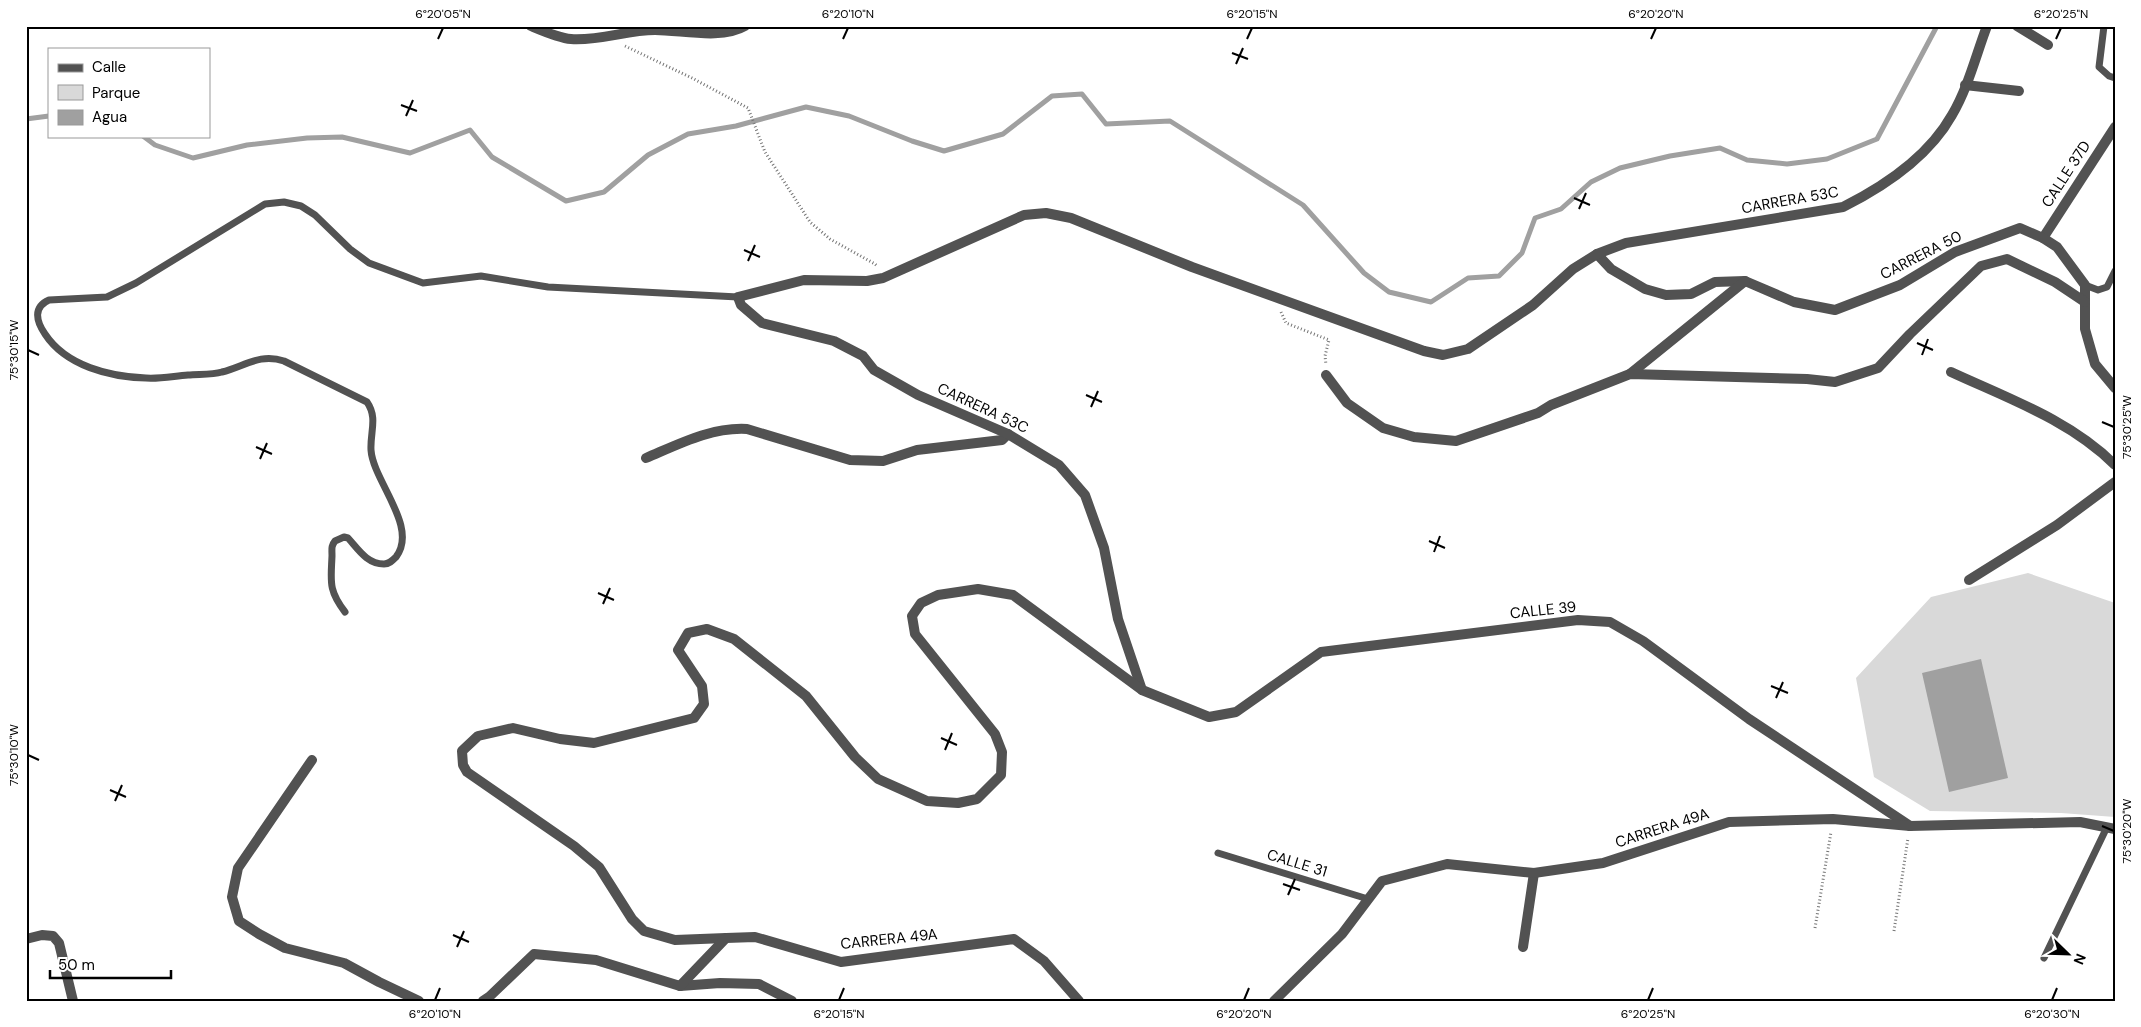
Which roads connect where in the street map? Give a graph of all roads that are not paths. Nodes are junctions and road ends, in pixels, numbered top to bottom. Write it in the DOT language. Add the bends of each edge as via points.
graph roads {
  1 [pos="531,26"];
  2 [pos="745,26"];
  3 [pos="1987,26"];
  4 [pos="2017,26"];
  5 [pos="2104,26"];
  6 [pos="2048,45"];
  7 [pos="2115,78"];
  8 [pos="1965,85"];
  9 [pos="2019,91"];
  10 [pos="2115,127"];
  11 [pos="2043,238"];
  12 [pos="1597,254"];
  13 [pos="2115,271"];
  14 [pos="1745,281"];
  15 [pos="2085,285"];
  16 [pos="738,297"];
  17 [pos="2085,302"];
  18 [pos="1951,372"];
  19 [pos="1630,374"];
  20 [pos="1326,375"];
  21 [pos="2115,388"];
  22 [pos="1008,434"];
  23 [pos="646,458"];
  24 [pos="2115,465"];
  25 [pos="2115,482"];
  26 [pos="1969,580"];
  27 [pos="345,612"];
  28 [pos="1142,690"];
  29 [pos="312,760"];
  30 [pos="1910,826"];
  31 [pos="2111,828"];
  32 [pos="1218,853"];
  33 [pos="1534,873"];
  34 [pos="1368,899"];
  35 [pos="726,938"];
  36 [pos="26,939"];
  37 [pos="1523,947"];
  38 [pos="2044,958"];
  39 [pos="680,986"];
  40 [pos="73,1001"];
  41 [pos="420,1001"];
  42 [pos="483,1001"];
  43 [pos="792,1001"];
  44 [pos="1080,1001"];
  45 [pos="1274,1001"];
  1 -- 2 [label="street" via="570,39 606,38 653,30 735,32"];
  3 -- 8 [label="street, CARRERA 53C"];
  4 -- 6 [label="street"];
  5 -- 7 [label="lane" via="2099,67"];
  8 -- 9 [label="street"];
  8 -- 12 [label="street, CARRERA 53C" via="1952,115 1930,145 1874,192 1843,207 1626,243"];
  10 -- 11 [label="street, CALLE 37D"];
  11 -- 14 [label="street, CARRERA 50" via="2020,228 1955,252 1900,285 1835,310 1794,302"];
  11 -- 15 [label="street, CARRERA 50" via="2057,247"];
  12 -- 14 [label="street, CARRERA 50" via="1610,269 1645,289 1666,294 1691,294 1715,282"];
  12 -- 16 [label="street, CARRERA 53C" via="1573,269 1533,305 1468,349 1442,355 1192,267 1071,218 1046,213 1024,215 884,278 867,281 804,280"];
  13 -- 15 [label="lane" via="2107,287 2098,290"];
  14 -- 19 [label="street"];
  15 -- 17 [label="street"];
  16 -- 22 [label="street, CARRERA 53C" via="741,305 762,324 834,341 863,356 874,370 918,394"];
  16 -- 27 [label="lane" via="548,287 481,276 423,283 369,263 316,215 301,206 284,202 265,204 108,298 49,300 41,304 37,316 45,335 61,352 96,371 146,378 212,374 252,360 270,358 291,364 367,402 374,422 371,441 373,462 394,506 403,540 395,558 384,564 367,559 348,538 335,541 331,550 330,577 335,596"];
  17 -- 19 [label="street" via="2056,282 2006,259 1981,266 1878,368 1835,382"];
  17 -- 21 [label="street" via="2085,329 2095,364"];
  18 -- 24 [label="street" via="2056,421 2098,448"];
  19 -- 20 [label="street" via="1538,413 1456,441 1414,437 1383,428 1347,403"];
  22 -- 23 [label="street" via="1002,440 917,450 882,461 850,460 747,429 733,428 709,432"];
  22 -- 28 [label="street, CARRERA 53C" via="1059,465 1085,496 1104,548 1118,619"];
  25 -- 26 [label="street" via="2058,525"];
  28 -- 30 [label="street, CALLE 39" via="1209,717 1236,712 1321,652 1578,620 1610,622 1643,641 1749,719"];
  28 -- 35 [label="street, CALLE 39" via="1013,596 978,589 938,595 921,603 912,616 915,634 995,734 1002,752 1001,775 978,799 958,803 927,801 878,779 855,757 806,696 734,639 707,629 688,632 678,650 702,686 704,704 694,718 594,743 513,728 478,736 462,751 463,766 467,772 599,866 632,919 644,931 675,940"];
  29 -- 41 [label="street" via="238,868 232,897 240,920 286,948 344,962"];
  30 -- 31 [label="street, CARRERA 49A" via="2080,822"];
  30 -- 33 [label="street, CARRERA 49A" via="1833,819 1729,822 1603,863"];
  31 -- 38 [label="lane"];
  32 -- 34 [label="lane, CALLE 31"];
  33 -- 34 [label="street, CARRERA 49A" via="1447,864 1382,881"];
  33 -- 37 [label="street"];
  34 -- 45 [label="street, CARRERA 49A" via="1342,934"];
  35 -- 39 [label="street"];
  35 -- 44 [label="street, CARRERA 49A" via="756,937 842,962 1014,939 1044,961"];
  36 -- 40 [label="street" via="53,936 59,943"];
  39 -- 42 [label="street" via="596,960 534,954"];
  39 -- 43 [label="street" via="759,984"];
}
